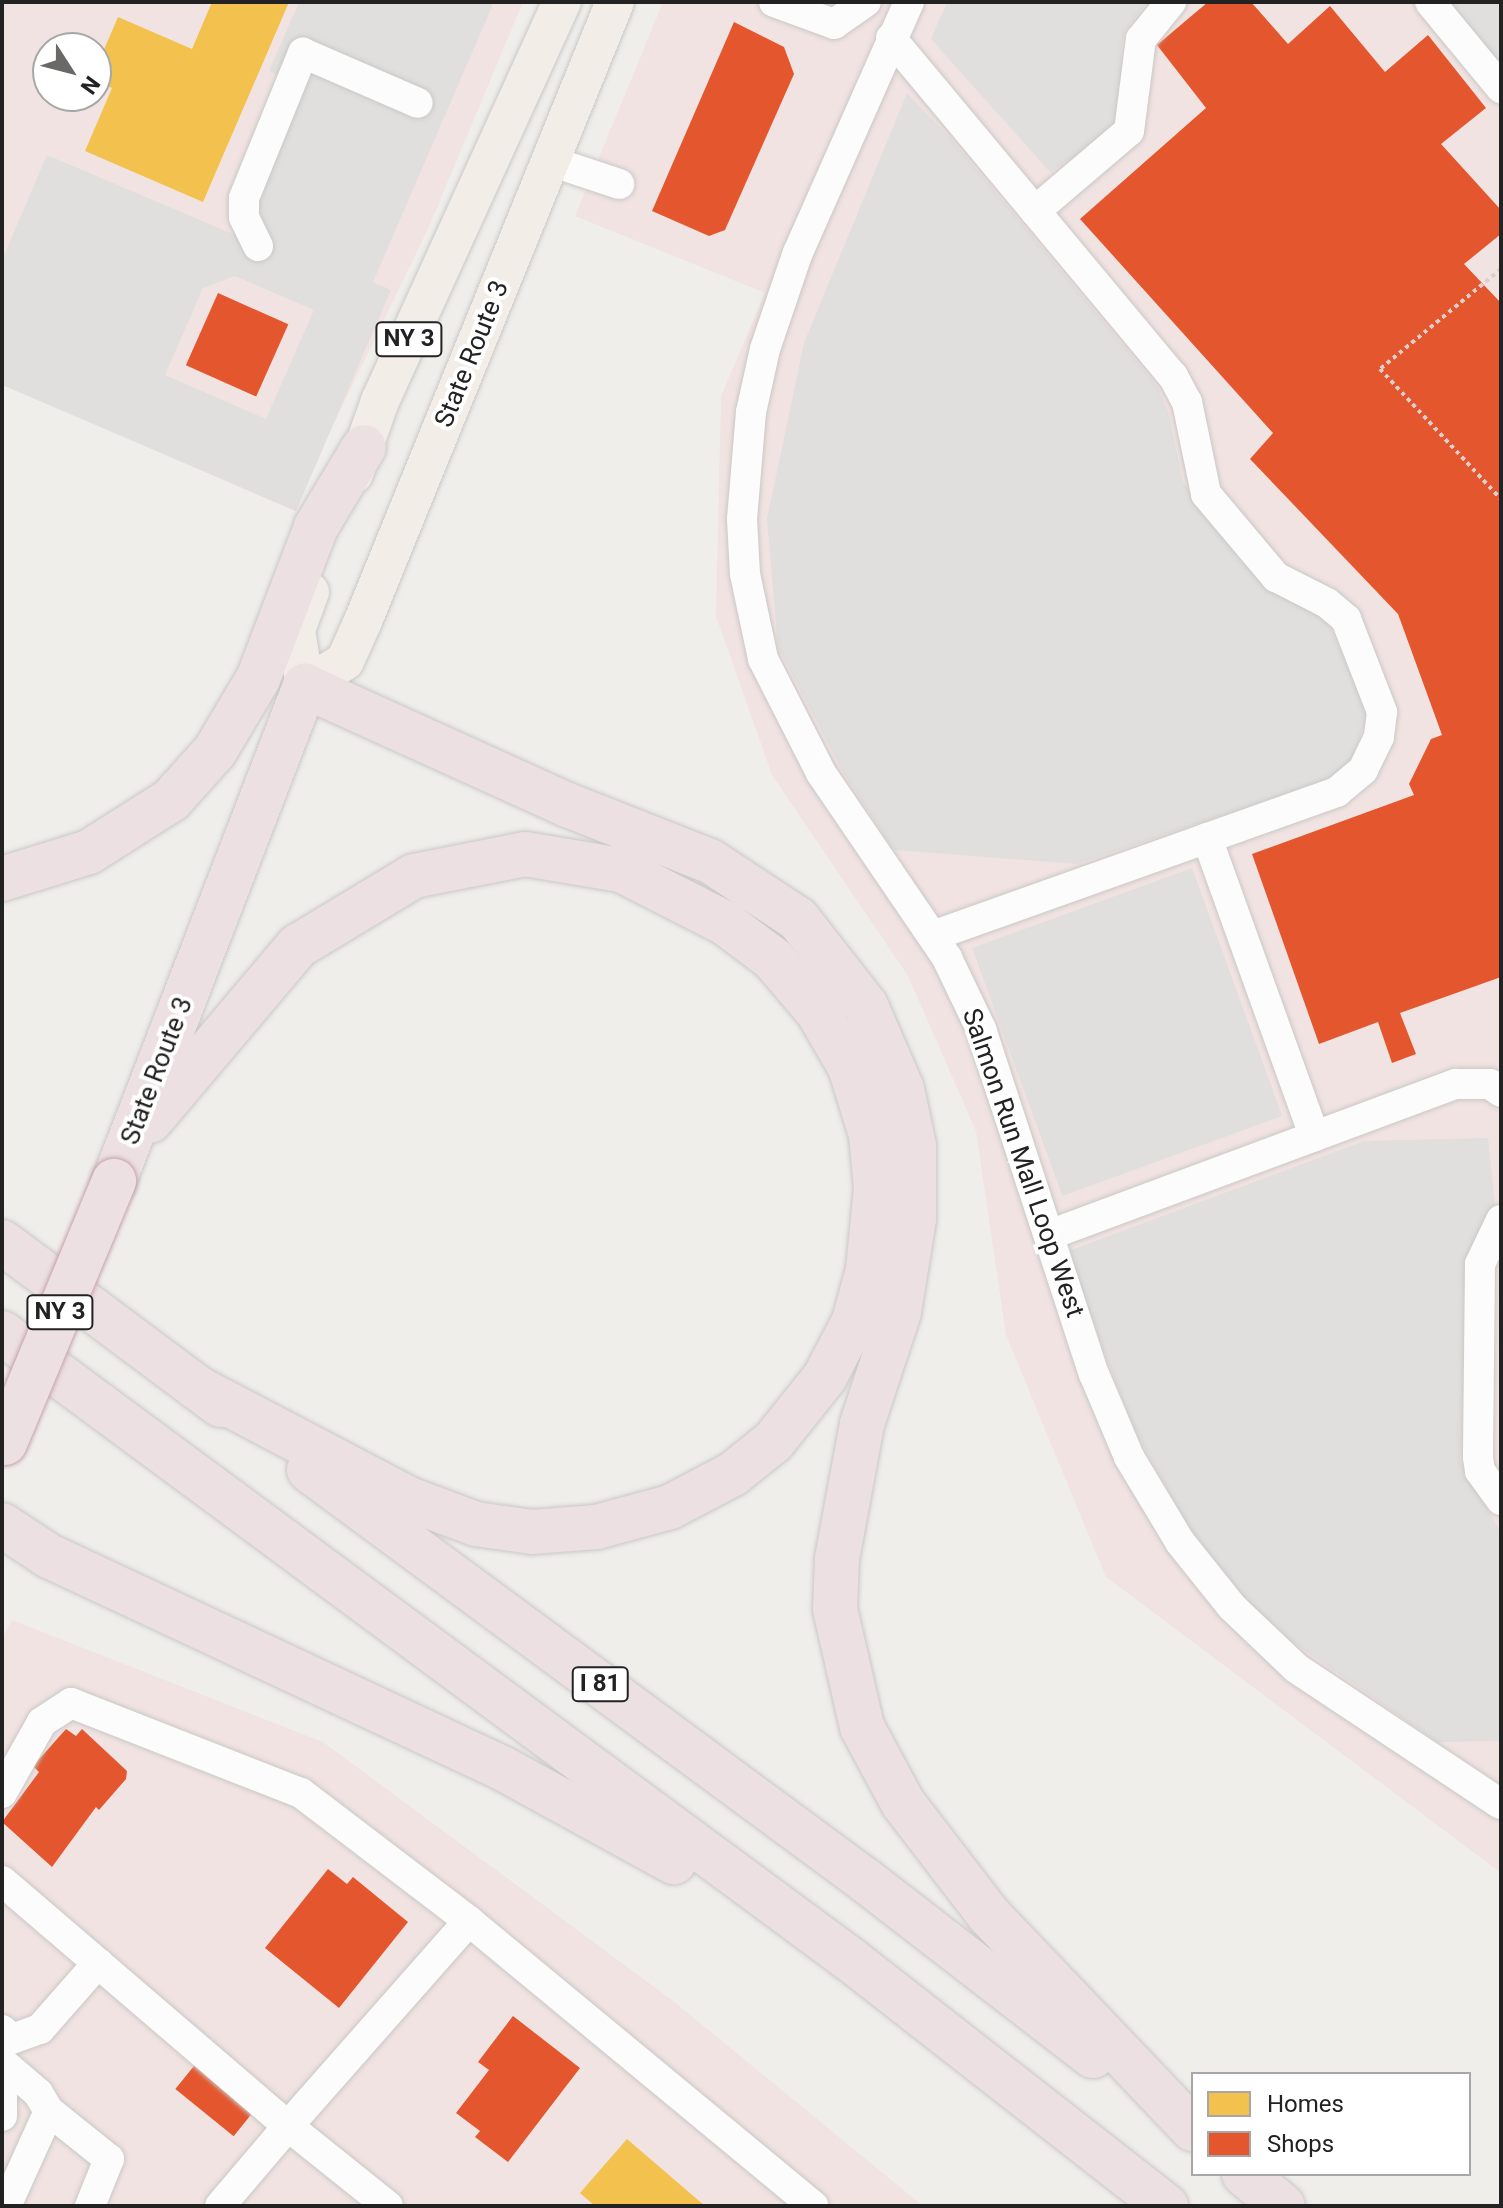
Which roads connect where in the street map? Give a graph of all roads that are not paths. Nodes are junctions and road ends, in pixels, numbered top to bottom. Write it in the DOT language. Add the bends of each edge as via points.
graph roads {
  1 [pos="562,2"];
  2 [pos="616,2"];
  3 [pos="774,2"];
  4 [pos="866,2"];
  5 [pos="909,2"];
  6 [pos="1171,2"];
  7 [pos="1430,2"];
  8 [pos="891,38"];
  9 [pos="1501,88"];
  10 [pos="418,103"];
  11 [pos="550,161"];
  12 [pos="619,184"];
  13 [pos="1035,211"];
  14 [pos="258,246"];
  15 [pos="364,447"];
  16 [pos="305,686"];
  17 [pos="1207,838"];
  18 [pos="2,879"];
  19 [pos="933,936"];
  20 [pos="1501,1092"];
  21 [pos="1314,1136"];
  22 [pos="121,1164"];
  23 [pos="1501,1220"];
  24 [pos="1049,1235"];
  25 [pos="2,1242"];
  26 [pos="2,1333"];
  27 [pos="198,1388"];
  28 [pos="4,1448"];
  29 [pos="1501,1500"];
  30 [pos="2,1525"];
  31 [pos="2,1793"];
  32 [pos="1501,1804"];
  33 [pos="2,1881"];
  34 [pos="469,1921"];
  35 [pos="98,1963"];
  36 [pos="2,2030"];
  37 [pos="2,2062"];
  38 [pos="2,2086"];
  39 [pos="49,2111"];
  40 [pos="2,2116"];
  41 [pos="288,2126"];
  42 [pos="1191,2129"];
  43 [pos="1191,2129"];
  44 [pos="1246,2176"];
  45 [pos="1153,2196"];
  46 [pos="6,2206"];
  47 [pos="90,2206"];
  48 [pos="220,2206"];
  49 [pos="388,2206"];
  50 [pos="814,2206"];
  51 [pos="1283,2206"];
  1 -- 15 [label="main road, NY 3"];
  2 -- 11 [label="main road, State Route 3 / NY 3"];
  3 -- 4 [label="lane" via="834,24"];
  5 -- 8 [label="lane, Salmon Run Mall Loop West"];
  6 -- 13 [label="lane" via="1141,39 1129,131"];
  7 -- 9 [label="lane"];
  8 -- 13 [label="lane"];
  8 -- 19 [label="lane, Salmon Run Mall Loop West" via="798,252 765,349 751,412 742,519 745,574 760,646 782,704 821,773"];
  10 -- 14 [label="lane" via="303,53 244,198 244,217"];
  11 -- 12 [label="lane"];
  11 -- 16 [label="main road, State Route 3 / NY 3" via="345,661"];
  13 -- 17 [label="lane" via="1181,390 1206,494 1276,577 1346,619 1380,701 1379,737 1363,770 1347,786"];
  15 -- 16 [label="main road, NY 3" via="296,630"];
  15 -- 18 [label="highway" via="316,527 258,679 215,751 171,800 89,852"];
  16 -- 22 [label="highway, State Route 3 / NY 3"];
  16 -- 42 [label="highway" via="565,804 710,861 798,919 866,1006 902,1089 914,1146 914,1219 899,1312 862,1424 837,1559 835,1609 862,1727 903,1803 989,1915"];
  17 -- 19 [label="lane"];
  17 -- 21 [label="lane"];
  19 -- 24 [label="lane, Salmon Run Mall Loop West" via="981,1029"];
  20 -- 21 [label="lane" via="1490,1084 1456,1084"];
  21 -- 24 [label="lane"];
  22 -- 27 [label="highway" via="298,946 414,876 525,854 621,870 725,923 773,959 818,1012 850,1067 871,1135 876,1188 868,1270 854,1321 825,1377 774,1441 733,1474 670,1507 597,1527 532,1532 476,1524 409,1499"];
  22 -- 28 [label="highway, State Route 3 / NY 3, bridge"];
  23 -- 29 [label="lane" via="1480,1264 1478,1449 1480,1471"];
  24 -- 32 [label="lane, Salmon Run Mall Loop West" via="1094,1374 1129,1457 1206,1577 1296,1668"];
  25 -- 27 [label="highway, I 81"];
  26 -- 45 [label="highway, I 81" via="851,1960"];
  27 -- 43 [label="highway, I 81" via="865,1880"];
  30 -- 45 [label="highway" via="49,1556 624,1831 763,1918"];
  31 -- 34 [label="lane" via="42,1722 71,1703 301,1793"];
  33 -- 35 [label="lane"];
  34 -- 41 [label="lane"];
  34 -- 50 [label="lane"];
  35 -- 36 [label="lane" via="27,2037 12,2039"];
  35 -- 41 [label="lane"];
  37 -- 39 [label="lane" via="38,2093"];
  38 -- 40 [label="lane"];
  39 -- 46 [label="lane"];
  39 -- 47 [label="lane" via="109,2159"];
  41 -- 48 [label="lane"];
  41 -- 49 [label="lane"];
  44 -- 51 [label="highway"];
}
